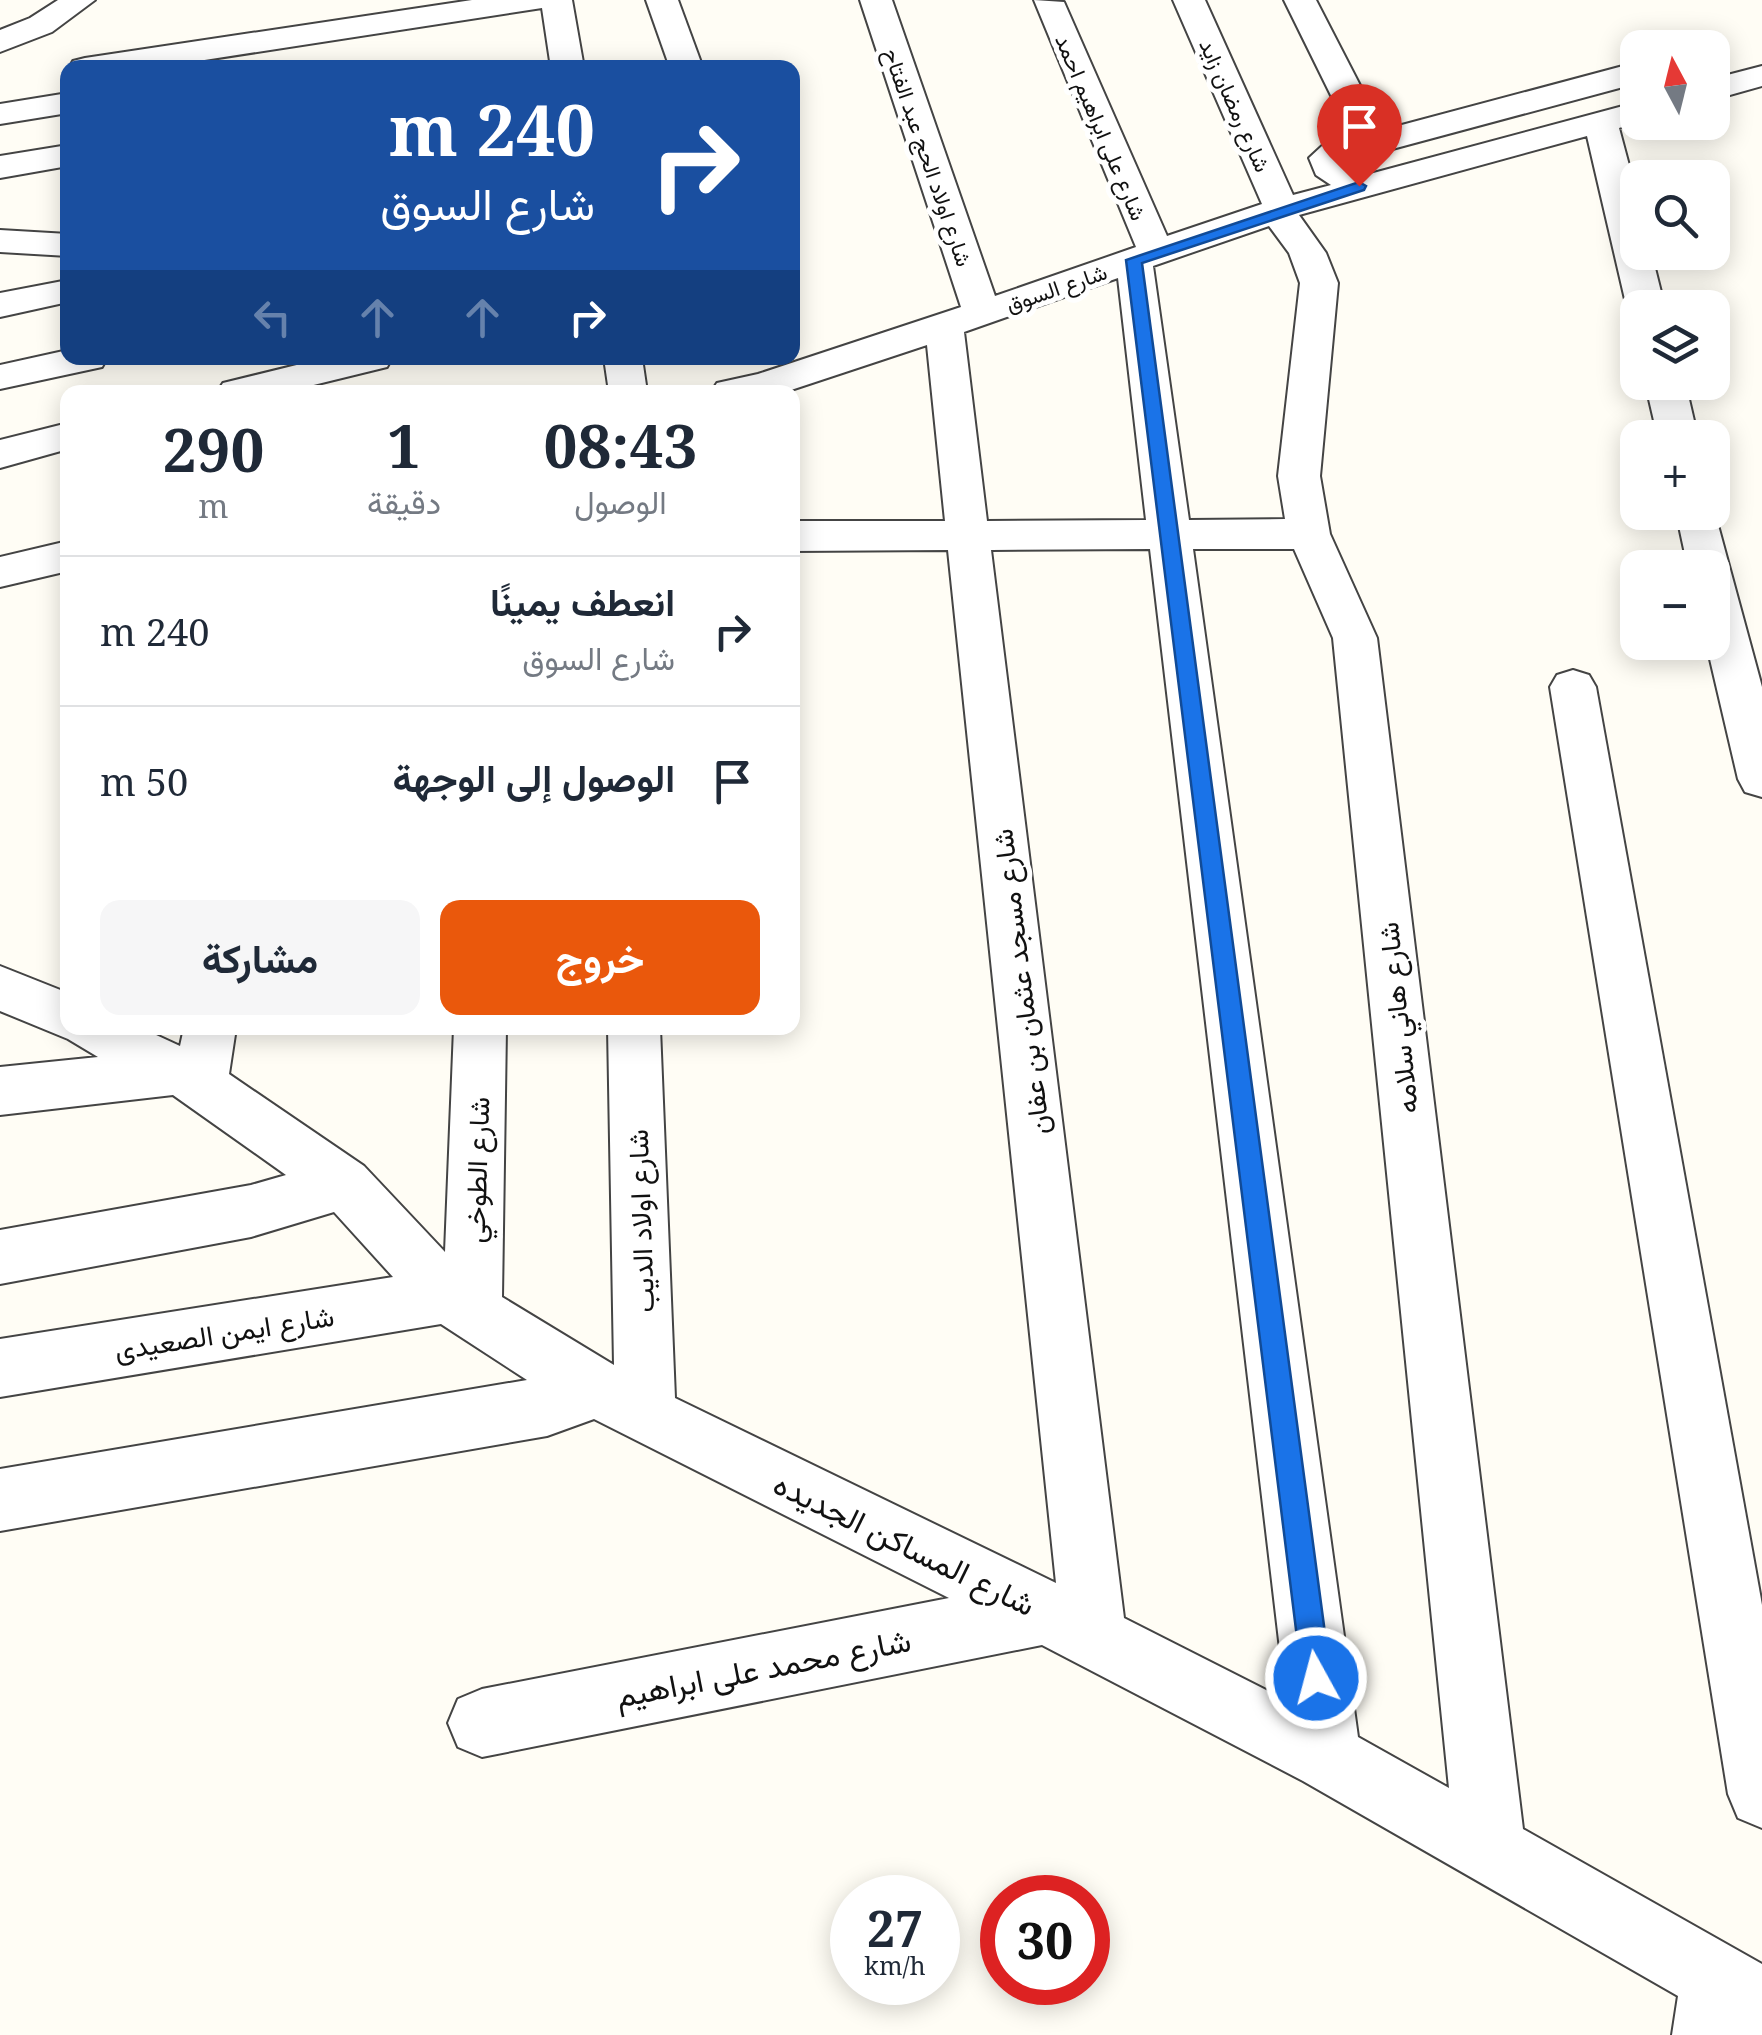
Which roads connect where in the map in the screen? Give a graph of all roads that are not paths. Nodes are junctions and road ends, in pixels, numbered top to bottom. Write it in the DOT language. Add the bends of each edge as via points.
graph roads {
  1 [pos="79,0"];
  2 [pos="534,0"];
  3 [pos="662,0"];
  4 [pos="876,0"];
  5 [pos="1189,0"];
  6 [pos="1300,0"];
  7 [pos="1048,2"];
  8 [pos="560,11"];
  9 [pos="0,42"];
  10 [pos="138,60"];
  11 [pos="326,60"];
  12 [pos="567,60"];
  13 [pos="684,60"];
  14 [pos="1762,76"];
  15 [pos="1620,77"];
  16 [pos="1730,85"];
  17 [pos="60,105"];
  18 [pos="0,114"];
  19 [pos="1620,117"];
  20 [pos="1601,122"];
  21 [pos="1372,143"];
  22 [pos="60,156"];
  23 [pos="0,166"];
  24 [pos="1359,186"];
  25 [pos="1279,211"];
  26 [pos="0,241"];
  27 [pos="60,244"];
  28 [pos="1145,256"];
  29 [pos="1642,290"];
  30 [pos="60,293"];
  31 [pos="0,304"];
  32 [pos="963,320"];
  33 [pos="60,364"];
  34 [pos="340,365"];
  35 [pos="0,377"];
  36 [pos="263,381"];
  37 [pos="754,382"];
  38 [pos="60,438"];
  39 [pos="0,454"];
  40 [pos="1169,534"];
  41 [pos="1308,534"];
  42 [pos="968,535"];
  43 [pos="800,536"];
  44 [pos="60,558"];
  45 [pos="0,572"];
  46 [pos="1730,650"];
  47 [pos="1572,687"];
  48 [pos="1762,779"];
  49 [pos="118,1035"];
  50 [pos="479,1035"];
  51 [pos="634,1035"];
  52 [pos="197,1061"];
  53 [pos="0,1092"];
  54 [pos="344,1184"];
  55 [pos="0,1257"];
  56 [pos="460,1304"];
  57 [pos="0,1368"];
  58 [pos="622,1402"];
  59 [pos="0,1500"];
  60 [pos="1070,1625"];
  61 [pos="482,1723"];
  62 [pos="1327,1757"];
  63 [pos="1762,1794"];
  64 [pos="1490,1848"];
  65 [pos="1719,2018"];
  1 -- 9 [label="street"];
  2 -- 10 [label="street"];
  3 -- 13 [label="street"];
  4 -- 32 [label="street, شارع اولاد الحج عبد الفتاح"];
  5 -- 25 [label="street, شارع رمضان زايد"];
  6 -- 21 [label="street"];
  7 -- 28 [label="street, شارع على ابراهيم احمد"];
  8 -- 11 [label="street"];
  8 -- 12 [label="street"];
  14 -- 16 [label="street"];
  15 -- 21 [label="street"];
  17 -- 18 [label="street"];
  19 -- 20 [label="street, شارع السوق"];
  20 -- 24 [label="street, شارع السوق"];
  20 -- 29 [label="street"];
  21 -- 24 [label="street" via="1326,158 1328,168"];
  22 -- 23 [label="street"];
  24 -- 25 [label="street, شارع السوق"];
  25 -- 28 [label="street, شارع السوق"];
  25 -- 41 [label="street, شارع هاني سلامه" via="1312,258 1320,284 1300,448"];
  26 -- 27 [label="street"];
  28 -- 32 [label="street, شارع السوق"];
  28 -- 40 [label="street, شارع على ابراهيم احمد"];
  30 -- 31 [label="street"];
  32 -- 37 [label="street, شارع السوق"];
  32 -- 42 [label="street, شارع مسجد عثمان بن عفان"];
  33 -- 35 [label="street"];
  34 -- 36 [label="street"];
  38 -- 39 [label="street"];
  40 -- 41 [label="street"];
  40 -- 42 [label="street"];
  40 -- 62 [label="street, شارع على ابراهيم احمد"];
  41 -- 64 [label="street, شارع هاني سلامه" via="1355,638"];
  42 -- 43 [label="street"];
  42 -- 60 [label="street, شارع مسجد عثمان بن عفان"];
  44 -- 45 [label="street"];
  46 -- 48 [label="street"];
  47 -- 63 [label="street"];
  49 -- 52 [label="street, شارع المساكن الجديده"];
  50 -- 56 [label="street, شارع الطوخي"];
  51 -- 58 [label="street, شارع اولاد الديب"];
  52 -- 53 [label="street"];
  52 -- 54 [label="street, شارع المساكن الجديده"];
  54 -- 55 [label="street" via="252,1211"];
  54 -- 56 [label="street, شارع المساكن الجديده"];
  56 -- 57 [label="street, شارع ايمن الصعيدى"];
  56 -- 58 [label="street, شارع المساكن الجديده"];
  58 -- 59 [label="street" via="527,1410"];
  58 -- 60 [label="street, شارع المساكن الجديده"];
  60 -- 61 [label="street, شارع محمد على ابراهيم"];
  60 -- 62 [label="street, شارع المساكن الجديده"];
  62 -- 64 [label="street, شارع المساكن الجديده"];
  64 -- 65 [label="street, شارع المساكن الجديده"];
}
